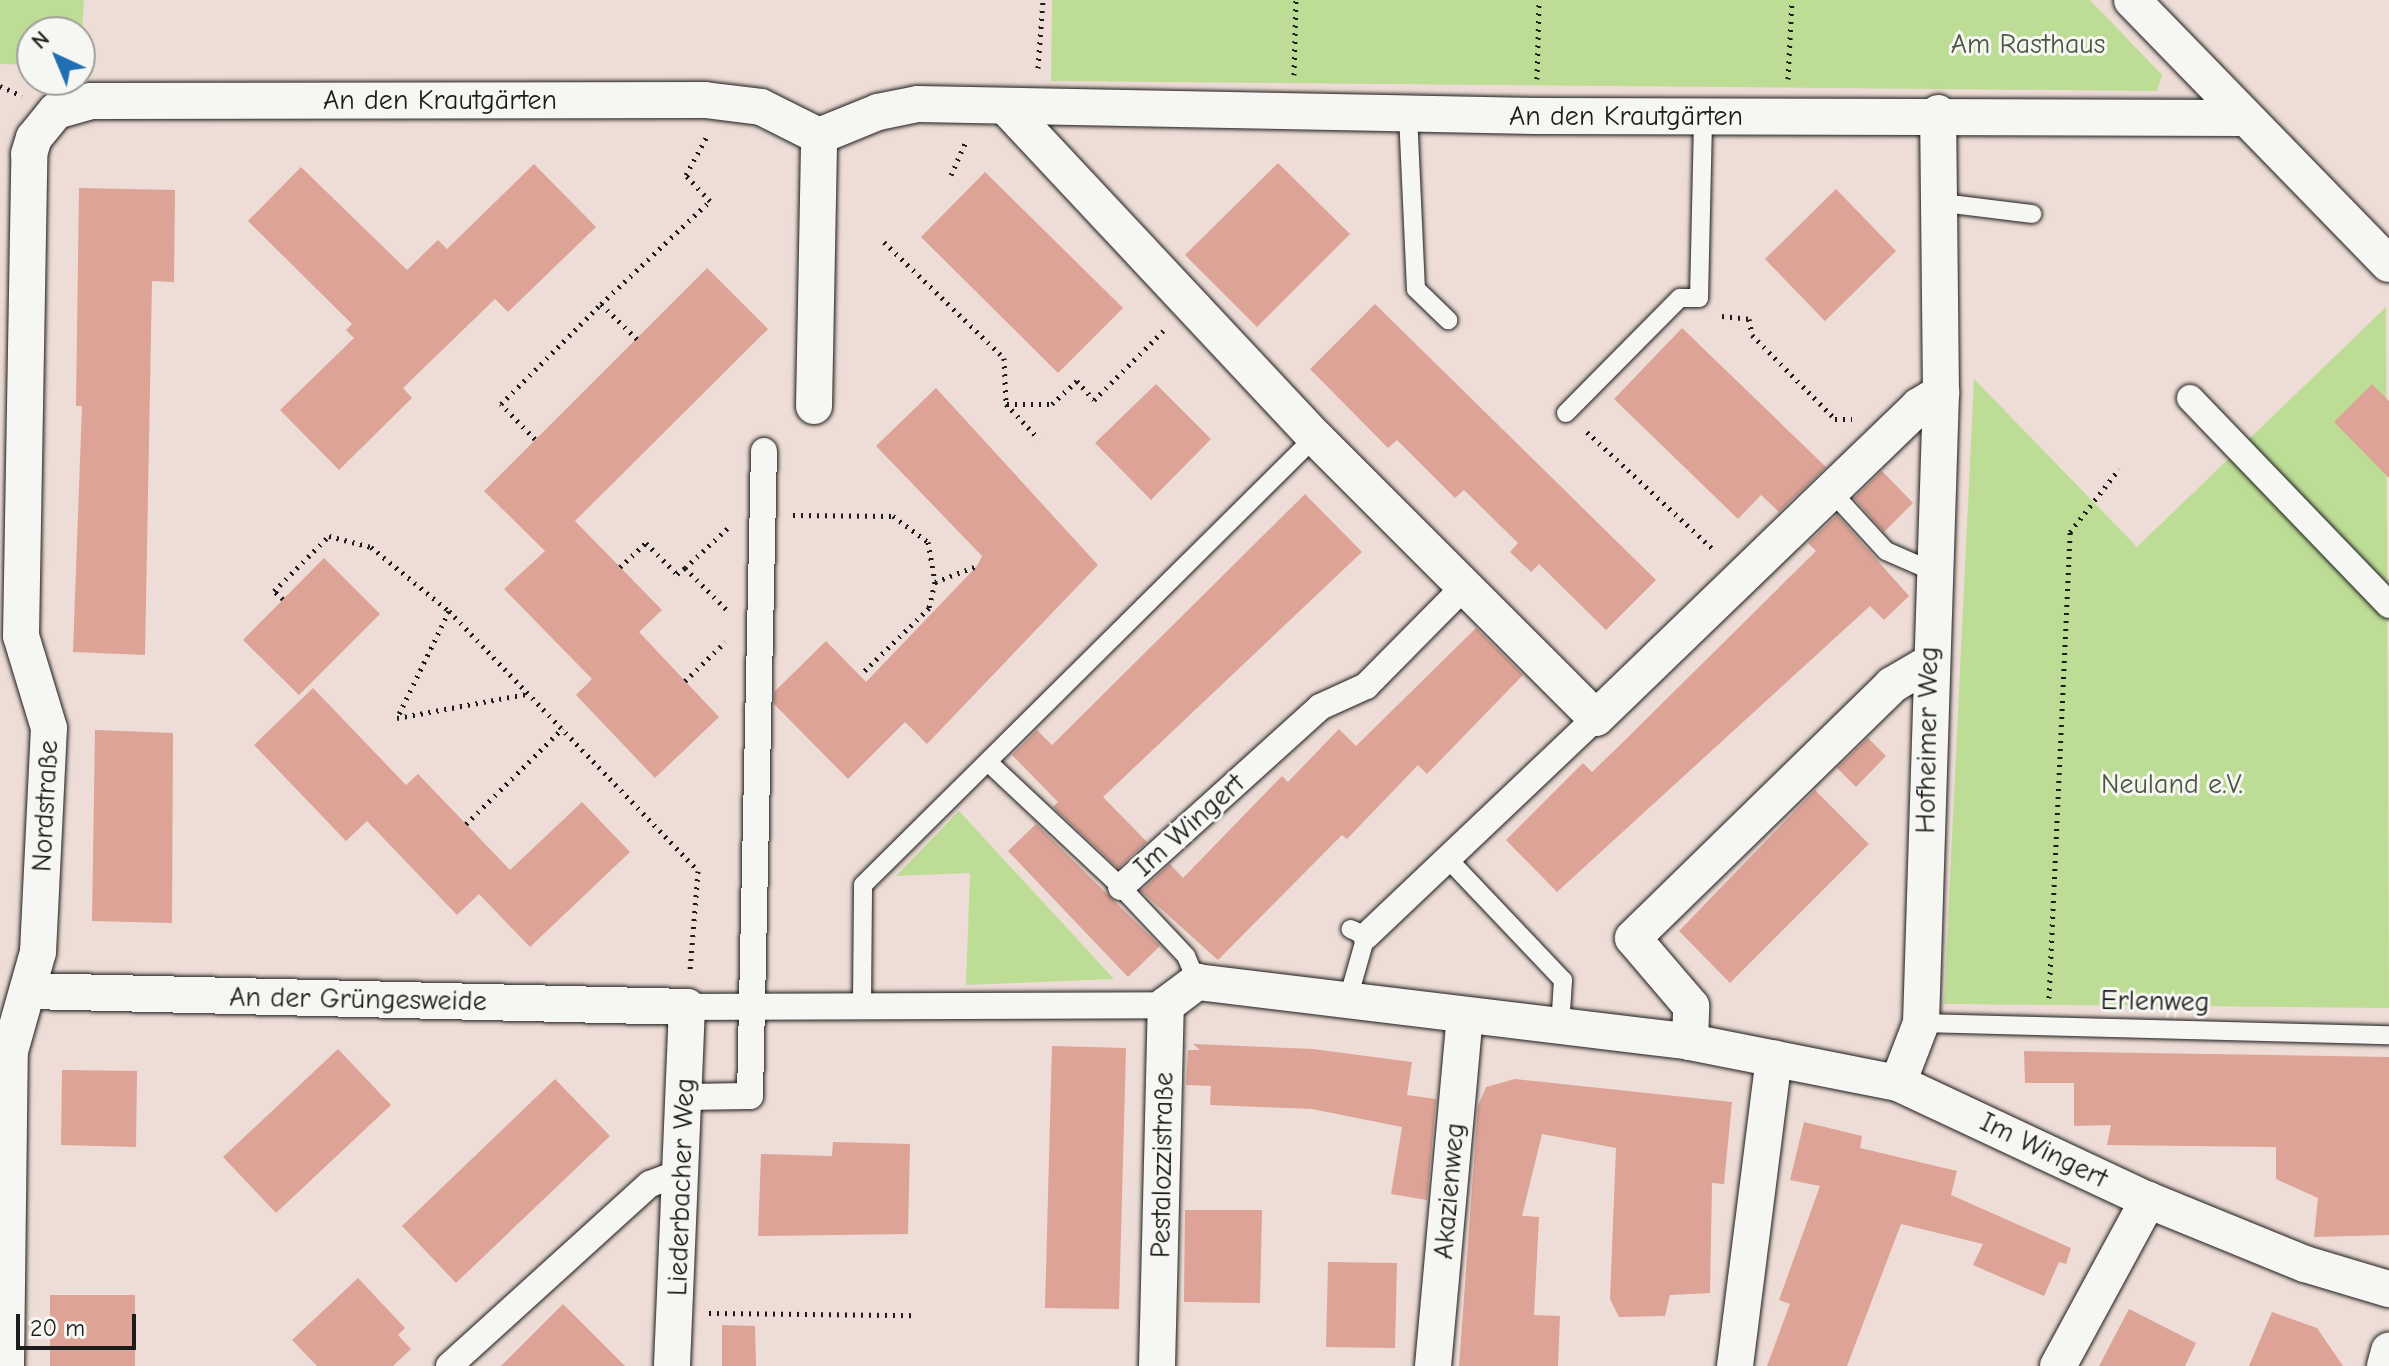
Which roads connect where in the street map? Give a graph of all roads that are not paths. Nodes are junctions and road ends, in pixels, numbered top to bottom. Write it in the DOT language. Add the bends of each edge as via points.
graph roads {
  1 [pos="2132,0"];
  2 [pos="1021,109"];
  3 [pos="56,111"];
  4 [pos="1938,113"];
  5 [pos="1408,114"];
  6 [pos="1703,117"];
  7 [pos="2245,118"];
  8 [pos="819,136"];
  9 [pos="1943,203"];
  10 [pos="2032,214"];
  11 [pos="2389,264"];
  12 [pos="1448,320"];
  13 [pos="1941,393"];
  14 [pos="2190,398"];
  15 [pos="814,406"];
  16 [pos="1566,413"];
  17 [pos="1315,437"];
  18 [pos="764,451"];
  19 [pos="1831,491"];
  20 [pos="1932,571"];
  21 [pos="1464,587"];
  22 [pos="2389,605"];
  23 [pos="1928,664"];
  24 [pos="1596,718"];
  25 [pos="988,762"];
  26 [pos="1448,859"];
  27 [pos="1121,887"];
  28 [pos="1358,933"];
  29 [pos="1197,982"];
  30 [pos="29,991"];
  31 [pos="1348,999"];
  32 [pos="749,1004"];
  33 [pos="862,1004"];
  34 [pos="1166,1005"];
  35 [pos="687,1007"];
  36 [pos="1465,1016"];
  37 [pos="1921,1023"];
  38 [pos="1560,1028"];
  39 [pos="2389,1035"];
  40 [pos="1690,1042"];
  41 [pos="1774,1058"];
  42 [pos="1898,1083"];
  43 [pos="684,1097"];
  44 [pos="682,1172"];
  45 [pos="2148,1200"];
  46 [pos="2389,1289"];
  47 [pos="2389,1351"];
  48 [pos="6,1366"];
  49 [pos="449,1366"];
  50 [pos="672,1366"];
  51 [pos="1157,1366"];
  52 [pos="1433,1366"];
  53 [pos="1735,1366"];
  54 [pos="2058,1366"];
  55 [pos="2385,1366"];
  1 -- 7 [label="street"];
  2 -- 5 [label="street, An den Krautgärten"];
  2 -- 8 [label="street, An den Krautgärten" via="918,104"];
  2 -- 17 [label="street" via="1190,304"];
  3 -- 8 [label="street, An den Krautgärten" via="91,101 727,100 761,107"];
  3 -- 30 [label="street, Nordstraße" via="29,154 21,636 49,728 38,952"];
  4 -- 6 [label="street, An den Krautgärten"];
  4 -- 7 [label="street, An den Krautgärten"];
  4 -- 9 [label="street, Hofheimer Weg"];
  5 -- 6 [label="street, An den Krautgärten"];
  5 -- 12 [label="lane" via="1416,289"];
  6 -- 16 [label="lane" via="1699,298 1680,298"];
  7 -- 11 [label="street"];
  8 -- 15 [label="street"];
  9 -- 10 [label="lane"];
  9 -- 13 [label="street, Hofheimer Weg"];
  13 -- 19 [label="street" via="1904,420"];
  13 -- 20 [label="street, Hofheimer Weg"];
  14 -- 22 [label="street"];
  17 -- 21 [label="street"];
  17 -- 25 [label="lane"];
  18 -- 32 [label="street" via="761,515 743,639 757,885"];
  19 -- 20 [label="lane" via="1886,551"];
  19 -- 24 [label="street"];
  20 -- 23 [label="street, Hofheimer Weg"];
  21 -- 24 [label="street"];
  21 -- 27 [label="street, Im Wingert" via="1366,686 1320,707"];
  23 -- 37 [label="street, Hofheimer Weg"];
  23 -- 40 [label="street" via="1892,685 1633,938 1691,1006"];
  24 -- 26 [label="street"];
  25 -- 27 [label="lane"];
  25 -- 33 [label="lane" via="863,885"];
  26 -- 28 [label="street"];
  26 -- 38 [label="lane" via="1563,980"];
  27 -- 29 [label="lane, Im Wingert" via="1186,956"];
  28 -- 31 [label="lane"];
  29 -- 31 [label="street, Im Wingert"];
  29 -- 34 [label="street" via="1183,986"];
  30 -- 35 [label="street, An der Grüngesweide"];
  30 -- 48 [label="street, Nordstraße" via="10,1051"];
  31 -- 36 [label="street, Im Wingert"];
  32 -- 33 [label="street"];
  32 -- 35 [label="street"];
  32 -- 43 [label="street" via="750,1096"];
  33 -- 34 [label="street"];
  34 -- 51 [label="street, Pestalozzistraße"];
  35 -- 43 [label="street, Liederbacher Weg"];
  36 -- 38 [label="street, Im Wingert"];
  36 -- 52 [label="street, Akazienweg"];
  37 -- 39 [label="lane, Erlenweg"];
  37 -- 42 [label="street, Hofheimer Weg"];
  38 -- 40 [label="street, Im Wingert"];
  40 -- 41 [label="street, Im Wingert"];
  41 -- 42 [label="street, Im Wingert"];
  41 -- 53 [label="street"];
  42 -- 45 [label="street, Im Wingert"];
  43 -- 44 [label="street, Liederbacher Weg"];
  44 -- 49 [label="street" via="650,1184"];
  44 -- 50 [label="street, Liederbacher Weg"];
  45 -- 46 [label="street, Im Wingert" via="2305,1264"];
  45 -- 54 [label="street"];
  47 -- 55 [label="street"];
}
